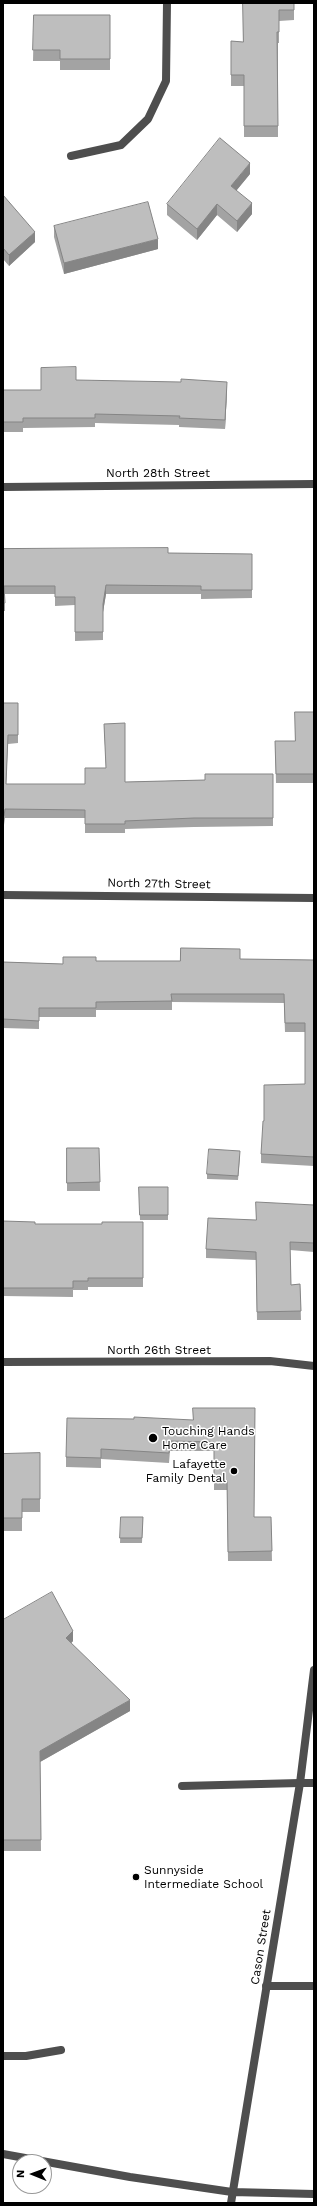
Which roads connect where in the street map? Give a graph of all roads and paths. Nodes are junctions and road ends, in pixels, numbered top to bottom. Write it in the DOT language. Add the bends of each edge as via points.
graph roads {
  1 [pos="167,3"];
  2 [pos="70,156"];
  3 [pos="314,484"];
  4 [pos="3,487"];
  5 [pos="3,895"];
  6 [pos="314,898"];
  7 [pos="3,1362"];
  8 [pos="314,1366"];
  9 [pos="314,1670"];
  10 [pos="300,1783"];
  11 [pos="314,1783"];
  12 [pos="182,1786"];
  13 [pos="266,1986"];
  14 [pos="314,1986"];
  15 [pos="61,2050"];
  16 [pos="3,2056"];
  17 [pos="3,2154"];
  18 [pos="232,2192"];
  19 [pos="314,2194"];
  20 [pos="231,2203"];
  1 -- 2 [label="street" via="166,81 148,119 121,145"];
  3 -- 4 [label="street, North 28th Street"];
  5 -- 6 [label="street, North 27th Street"];
  7 -- 8 [label="street, North 26th Street" via="270,1361"];
  9 -- 10 [label="street, Cason Street"];
  10 -- 11 [label="street"];
  10 -- 12 [label="street"];
  10 -- 13 [label="street, Cason Street"];
  13 -- 14 [label="street"];
  13 -- 18 [label="street, Cason Street"];
  15 -- 16 [label="street" via="26,2056"];
  17 -- 18 [label="street"];
  18 -- 19 [label="street"];
  18 -- 20 [label="street, Cason Street"];
}
